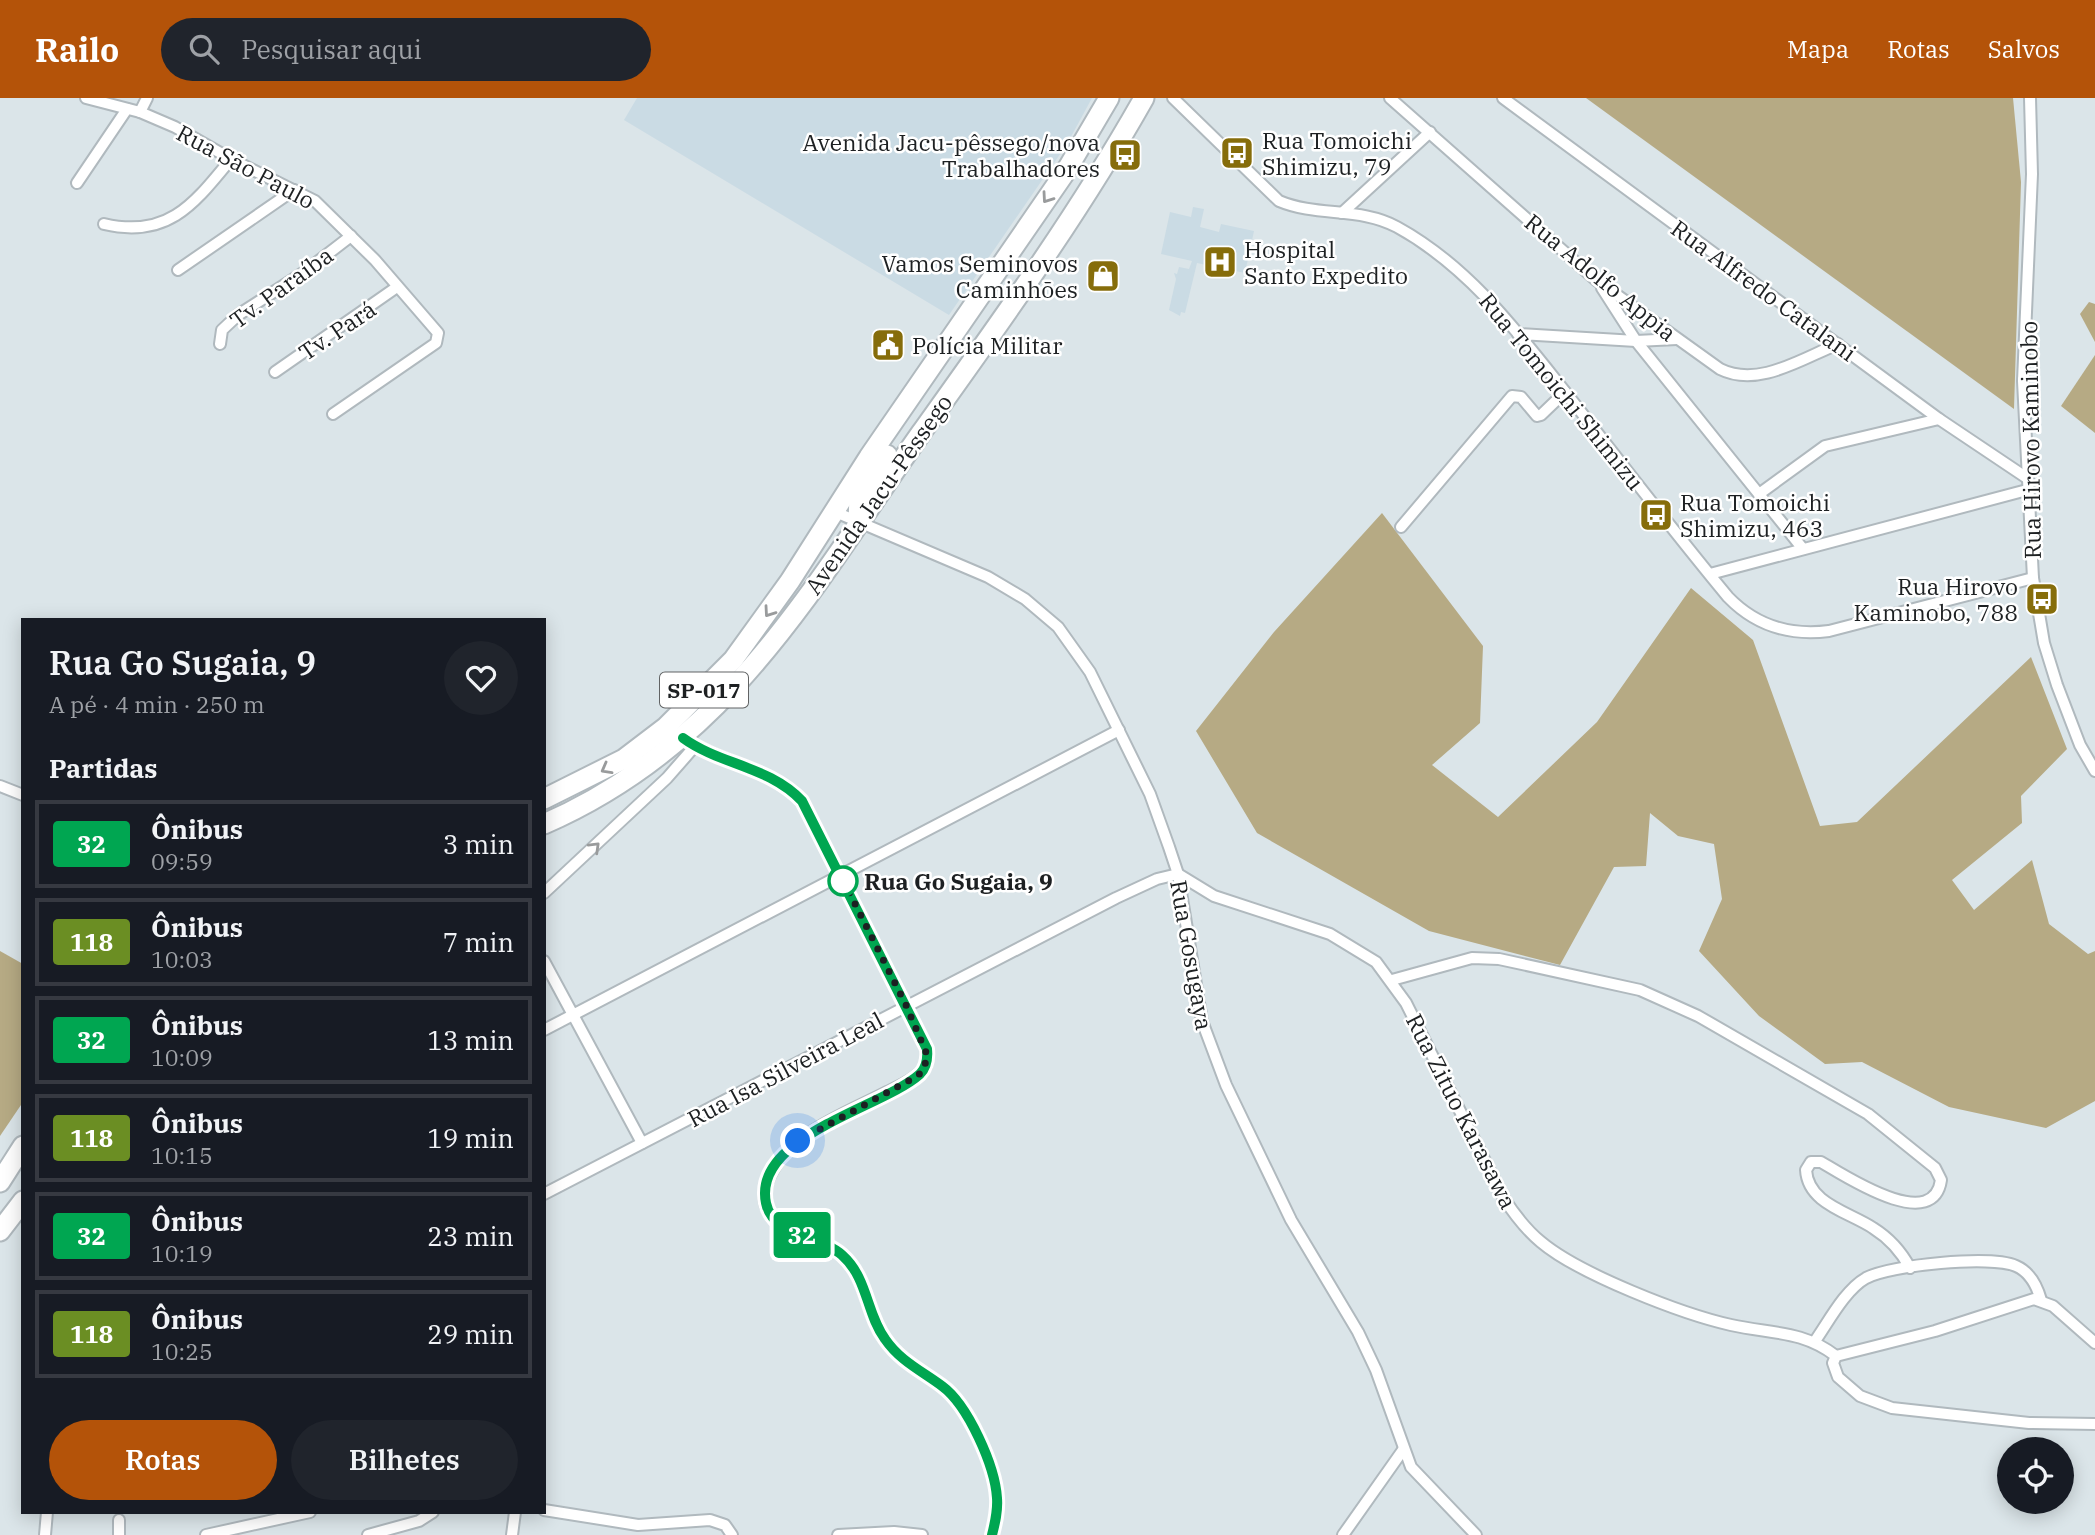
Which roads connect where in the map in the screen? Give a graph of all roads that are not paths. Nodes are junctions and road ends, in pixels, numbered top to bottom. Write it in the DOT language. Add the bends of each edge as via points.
graph roads {
  1 [pos="86,98"];
  2 [pos="147,98"];
  3 [pos="1130,98"];
  4 [pos="1144,98"];
  5 [pos="1173,98"];
  6 [pos="1390,98"];
  7 [pos="1503,98"];
  8 [pos="2030,98"];
  9 [pos="1109,99"];
  10 [pos="127,109"];
  11 [pos="140,112"];
  12 [pos="1430,132"];
  13 [pos="231,159"];
  14 [pos="77,183"];
  15 [pos="294,190"];
  16 [pos="1342,213"];
  17 [pos="1068,223"];
  18 [pos="104,224"];
  19 [pos="351,236"];
  20 [pos="178,270"];
  21 [pos="1596,280"];
  22 [pos="397,287"];
  23 [pos="1518,334"];
  24 [pos="1677,340"];
  25 [pos="1636,341"];
  26 [pos="220,344"];
  27 [pos="1838,344"];
  28 [pos="275,372"];
  29 [pos="915,390"];
  30 [pos="1565,392"];
  31 [pos="333,414"];
  32 [pos="1939,419"];
  33 [pos="2027,478"];
  34 [pos="2027,490"];
  35 [pos="1759,494"];
  36 [pos="834,511"];
  37 [pos="858,523"];
  38 [pos="1401,527"];
  39 [pos="819,534"];
  40 [pos="1803,549"];
  41 [pos="1710,574"];
  42 [pos="2034,578"];
  43 [pos="789,621"];
  44 [pos="1119,730"];
  45 [pos="689,742"];
  46 [pos="2095,771"];
  47 [pos="0,786"];
  48 [pos="21,794"];
  49 [pos="546,798"];
  50 [pos="546,823"];
  51 [pos="840,874"];
  52 [pos="1178,874"];
  53 [pos="546,891"];
  54 [pos="546,965"];
  55 [pos="1392,980"];
  56 [pos="906,1005"];
  57 [pos="574,1014"];
  58 [pos="546,1029"];
  59 [pos="642,1143"];
  60 [pos="21,1149"];
  61 [pos="0,1182"];
  62 [pos="546,1193"];
  63 [pos="21,1204"];
  64 [pos="0,1231"];
  65 [pos="1910,1268"];
  66 [pos="2041,1300"];
  67 [pos="1815,1341"];
  68 [pos="2095,1343"];
  69 [pos="1835,1358"];
  70 [pos="2095,1424"];
  71 [pos="1403,1450"];
  72 [pos="546,1510"];
  73 [pos="47,1514"];
  74 [pos="301,1514"];
  75 [pos="430,1514"];
  76 [pos="515,1514"];
  77 [pos="119,1520"];
  78 [pos="606,1522"];
  79 [pos="669,1529"];
  80 [pos="638,1530"];
  81 [pos="729,1530"];
  82 [pos="45,1535"];
  83 [pos="118,1535"];
  84 [pos="206,1535"];
  85 [pos="368,1535"];
  86 [pos="512,1535"];
  87 [pos="602,1535"];
  88 [pos="838,1535"];
  89 [pos="922,1535"];
  90 [pos="992,1535"];
  91 [pos="1343,1535"];
  92 [pos="1476,1535"];
  1 -- 10 [label="street, Rua São Paulo"];
  2 -- 11 [label="street"];
  3 -- 17 [label="highway" via="1128,109 1070,202"];
  4 -- 17 [label="highway, Avenida Jacu-Pêssego / SP-017"];
  5 -- 16 [label="street, Rua Tomoichi Shimizu" via="1279,201 1297,208"];
  6 -- 12 [label="street, Rua Adolfo Appia"];
  7 -- 27 [label="street, Rua Alfredo Catalani"];
  8 -- 33 [label="street, Rua Hirovo Kaminobo" via="2032,174 2024,381"];
  9 -- 29 [label="highway, Avenida Jacu-Pêssego / SP-017, one-way" via="1066,171"];
  10 -- 11 [label="street, Rua São Paulo"];
  10 -- 14 [label="street"];
  11 -- 13 [label="street, Rua São Paulo"];
  12 -- 16 [label="street"];
  12 -- 21 [label="street, Rua Adolfo Appia"];
  13 -- 15 [label="street, Rua São Paulo"];
  13 -- 18 [label="street" via="181,214 128,230"];
  15 -- 19 [label="street, Rua São Paulo" via="325,209"];
  15 -- 20 [label="street"];
  16 -- 23 [label="street, Rua Tomoichi Shimizu" via="1386,222 1414,237 1471,281"];
  17 -- 37 [label="highway, Avenida Jacu-Pêssego / SP-017"];
  19 -- 22 [label="street, Rua São Paulo"];
  19 -- 26 [label="street, Tv. Paraíba" via="238,316 222,330"];
  21 -- 24 [label="street, Rua Adolfo Appia"];
  21 -- 25 [label="street"];
  22 -- 28 [label="street, Tv. Pará"];
  22 -- 31 [label="street, Rua São Paulo" via="438,333 436,344"];
  23 -- 25 [label="street"];
  23 -- 30 [label="street, Rua Tomoichi Shimizu"];
  24 -- 25 [label="street"];
  24 -- 27 [label="street, Rua Adolfo Appia" via="1720,369 1742,377 1765,373"];
  25 -- 35 [label="street"];
  27 -- 32 [label="street, Rua Alfredo Catalani"];
  29 -- 36 [label="highway, Avenida Jacu-Pêssego / SP-017"];
  29 -- 37 [label="highway" via="915,412 859,497"];
  30 -- 38 [label="street" via="1541,415 1521,397 1512,396"];
  30 -- 41 [label="street, Rua Tomoichi Shimizu"];
  32 -- 33 [label="street, Rua Alfredo Catalani"];
  32 -- 35 [label="street" via="1825,446"];
  33 -- 34 [label="street, Rua Hirovo Kaminobo"];
  34 -- 40 [label="street"];
  34 -- 42 [label="street, Rua Hirovo Kaminobo"];
  35 -- 40 [label="street"];
  36 -- 37 [label="street, Rua Gosugaya"];
  36 -- 39 [label="highway, Avenida Jacu-Pêssego / SP-017"];
  37 -- 43 [label="highway, Avenida Jacu-Pêssego / SP-017"];
  37 -- 44 [label="street, Rua Gosugaya" via="988,577 1025,598 1073,647"];
  39 -- 43 [label="highway" via="833,526 839,534 796,596"];
  39 -- 49 [label="highway, Avenida Jacu-Pêssego / SP-017, one-way" via="761,623 666,727 624,759"];
  40 -- 41 [label="street"];
  41 -- 42 [label="street, Rua Tomoichi Shimizu" via="1735,604 1756,620 1810,634"];
  42 -- 46 [label="street, Rua Hirovo Kaminobo" via="2057,685"];
  43 -- 45 [label="highway, Avenida Jacu-Pêssego / SP-017"];
  44 -- 51 [label="street"];
  44 -- 52 [label="street, Rua Gosugaya" via="1150,794"];
  45 -- 50 [label="highway, Avenida Jacu-Pêssego / SP-017" via="606,794"];
  45 -- 51 [label="street" via="792,790 813,819"];
  53 -- 45 [label="street, one-way" via="667,778"];
  47 -- 48 [label="street"];
  51 -- 56 [label="street"];
  51 -- 57 [label="street"];
  52 -- 55 [label="street, Rua Zituo Karasawa" via="1214,896 1330,934 1376,962"];
  52 -- 56 [label="street, Rua Isa Silveira Leal" via="1144,884"];
  52 -- 71 [label="street, Rua Gosugaya" via="1196,995 1212,1053 1291,1220 1358,1332"];
  54 -- 57 [label="street"];
  55 -- 65 [label="street" via="1472,958 1499,959 1617,984 1698,1016 1868,1114 1935,1168 1941,1180 1938,1189 1927,1199 1910,1202 1873,1192 1821,1162 1811,1162 1806,1170 1809,1183 1824,1202 1886,1237"];
  55 -- 67 [label="street, Rua Zituo Karasawa" via="1503,1197 1542,1243 1564,1258 1712,1321"];
  56 -- 59 [label="street, Rua Isa Silveira Leal"];
  56 -- 90 [label="street" via="927,1049 926,1066 912,1079 798,1141 772,1175 766,1205 778,1224 830,1247 847,1260 862,1282 885,1339 911,1366 957,1399 968,1415 997,1496"];
  57 -- 58 [label="street"];
  57 -- 59 [label="street"];
  59 -- 62 [label="street, Rua Isa Silveira Leal"];
  60 -- 61 [label="highway"];
  63 -- 64 [label="highway"];
  65 -- 66 [label="street" via="1968,1262 2015,1265 2031,1277"];
  65 -- 67 [label="street" via="1877,1274 1860,1283"];
  66 -- 68 [label="street"];
  66 -- 69 [label="street" via="2023,1301"];
  67 -- 69 [label="street, Rua Zituo Karasawa"];
  69 -- 70 [label="street, Rua Zituo Karasawa" via="1835,1370 1847,1387 1881,1405 2029,1423"];
  71 -- 91 [label="street"];
  71 -- 92 [label="street, Rua Gosugaya" via="1424,1483"];
  72 -- 78 [label="street"];
  73 -- 82 [label="street"];
  74 -- 84 [label="street"];
  75 -- 85 [label="street"];
  76 -- 86 [label="street"];
  77 -- 83 [label="street"];
  78 -- 80 [label="street"];
  78 -- 87 [label="street"];
  79 -- 80 [label="street"];
  79 -- 81 [label="street" via="710,1520"];
  88 -- 89 [label="street"];
}
